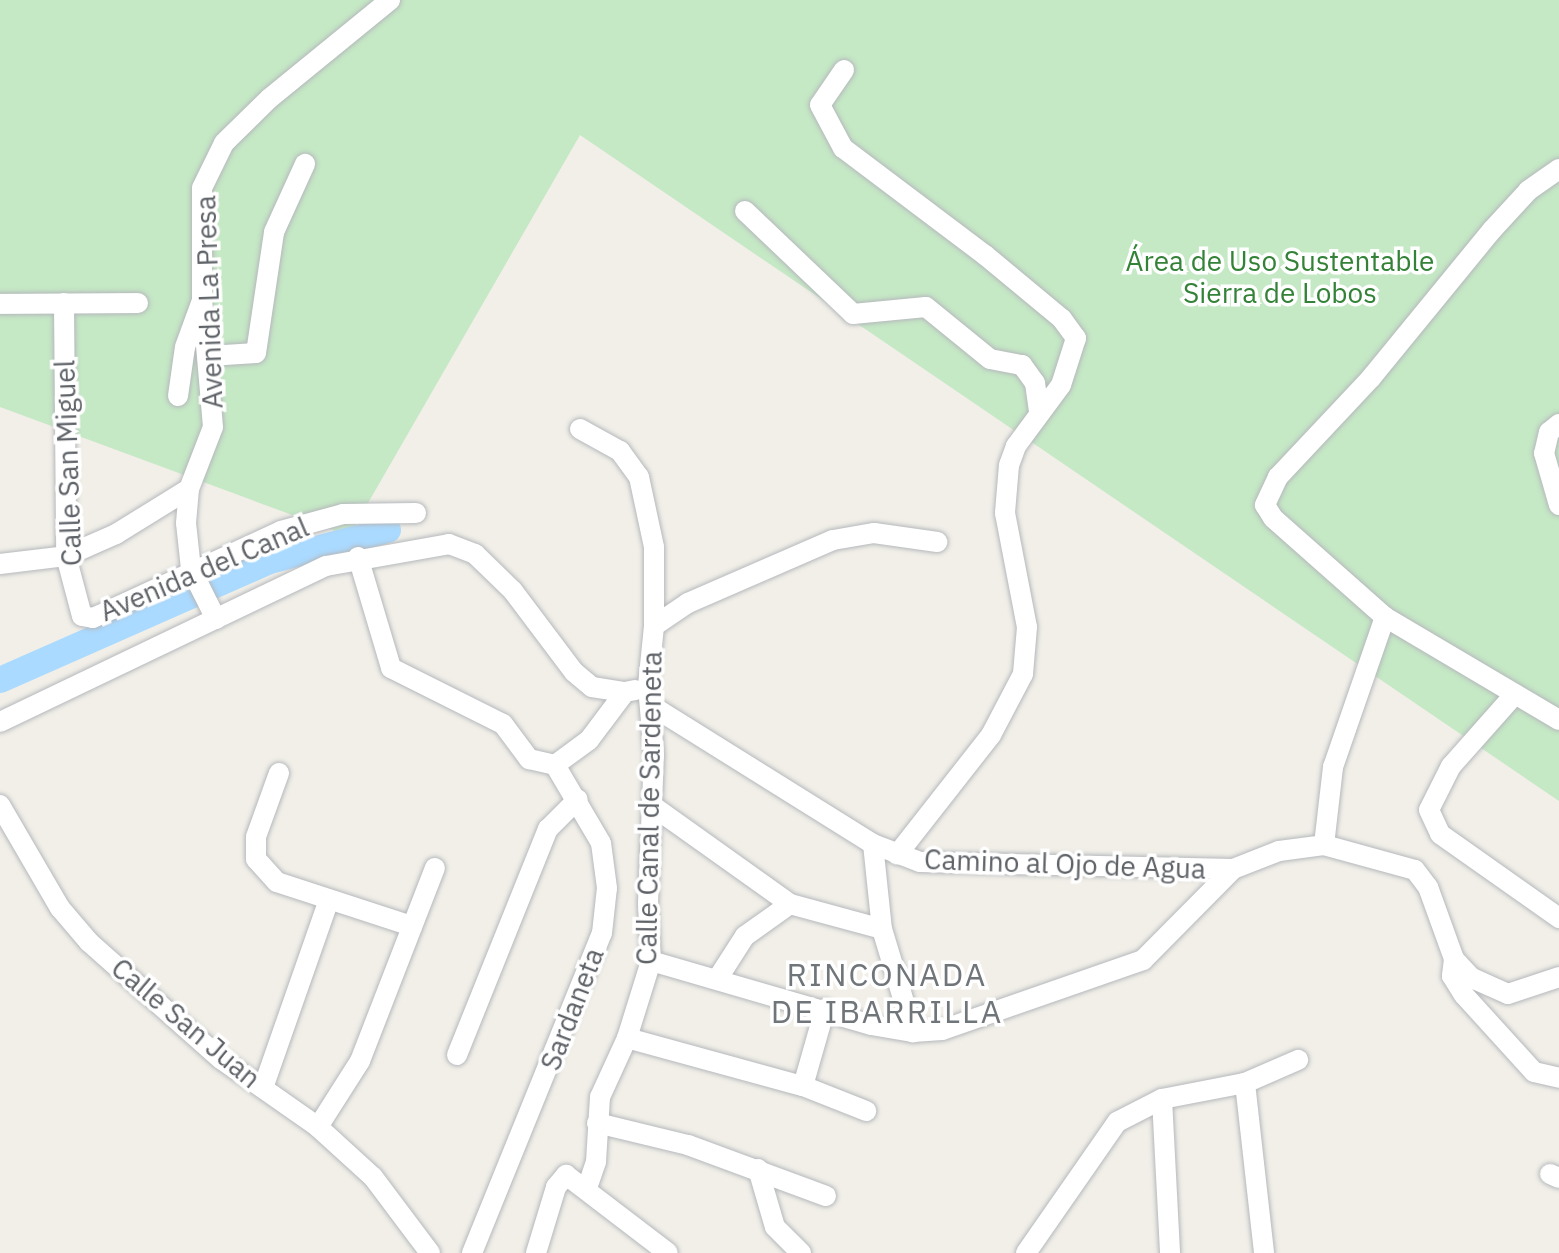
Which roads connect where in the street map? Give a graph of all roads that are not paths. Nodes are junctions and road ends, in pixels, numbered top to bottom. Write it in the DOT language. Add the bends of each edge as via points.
graph roads {
  1 [pos="390,0"];
  2 [pos="844,70"];
  3 [pos="305,164"];
  4 [pos="1559,169"];
  5 [pos="745,211"];
  6 [pos="202,299"];
  7 [pos="64,303"];
  8 [pos="138,303"];
  9 [pos="0,304"];
  10 [pos="209,356"];
  11 [pos="178,396"];
  12 [pos="1039,412"];
  13 [pos="1559,424"];
  14 [pos="580,429"];
  15 [pos="189,489"];
  16 [pos="1559,505"];
  17 [pos="416,513"];
  18 [pos="937,542"];
  19 [pos="66,556"];
  20 [pos="358,557"];
  21 [pos="0,564"];
  22 [pos="194,575"];
  23 [pos="211,611"];
  24 [pos="1385,617"];
  25 [pos="87,618"];
  26 [pos="654,626"];
  27 [pos="625,692"];
  28 [pos="1515,694"];
  29 [pos="650,696"];
  30 [pos="1558,717"];
  31 [pos="0,722"];
  32 [pos="555,765"];
  33 [pos="279,773"];
  34 [pos="578,799"];
  35 [pos="0,805"];
  36 [pos="654,807"];
  37 [pos="873,844"];
  38 [pos="1324,845"];
  39 [pos="897,855"];
  40 [pos="435,868"];
  41 [pos="1233,869"];
  42 [pos="328,902"];
  43 [pos="790,904"];
  44 [pos="1559,918"];
  45 [pos="412,926"];
  46 [pos="882,929"];
  47 [pos="1454,959"];
  48 [pos="651,961"];
  49 [pos="1559,977"];
  50 [pos="718,978"];
  51 [pos="825,1009"];
  52 [pos="913,1032"];
  53 [pos="627,1038"];
  54 [pos="457,1055"];
  55 [pos="1298,1060"];
  56 [pos="1559,1078"];
  57 [pos="1245,1083"];
  58 [pos="803,1086"];
  59 [pos="263,1088"];
  60 [pos="1162,1099"];
  61 [pos="866,1111"];
  62 [pos="597,1123"];
  63 [pos="318,1127"];
  64 [pos="758,1169"];
  65 [pos="587,1188"];
  66 [pos="826,1196"];
  67 [pos="430,1253"];
  68 [pos="472,1253"];
  69 [pos="536,1253"];
  70 [pos="668,1253"];
  71 [pos="801,1253"];
  72 [pos="1026,1253"];
  73 [pos="1170,1253"];
  74 [pos="1264,1253"];
  1 -- 6 [label="street, Avenida La Presa" via="270,98 217,156 200,207"];
  2 -- 12 [label="street" via="820,105 843,148 1073,329 1070,367"];
  3 -- 10 [label="street" via="274,232 256,353"];
  4 -- 24 [label="street" via="1492,230 1266,497 1273,518"];
  5 -- 12 [label="street" via="853,314 926,307 990,359 1022,365 1035,383"];
  6 -- 10 [label="street, Avenida La Presa"];
  6 -- 11 [label="street" via="185,347"];
  7 -- 8 [label="street"];
  7 -- 9 [label="street"];
  7 -- 19 [label="street, Calle San Miguel"];
  10 -- 15 [label="street, Avenida La Presa" via="213,427"];
  12 -- 39 [label="street" via="1016,446 1006,484 1009,540 1027,627 1023,674 991,735"];
  13 -- 16 [label="street" via="1549,432 1544,453"];
  14 -- 26 [label="street" via="620,451 639,477 654,547"];
  15 -- 19 [label="street" via="116,534"];
  15 -- 22 [label="street, Avenida La Presa"];
  17 -- 22 [label="street, Avenida del Canal" via="343,514 281,531"];
  18 -- 26 [label="street, Calle Canal de Sardeneta" via="874,533 833,540 688,603"];
  19 -- 21 [label="street"];
  19 -- 25 [label="street, Calle San Miguel" via="82,616"];
  20 -- 23 [label="street"];
  20 -- 27 [label="street" via="449,544 475,554 513,591 574,672 592,687"];
  20 -- 32 [label="street" via="391,668 481,710 503,724 529,759"];
  22 -- 23 [label="street"];
  22 -- 25 [label="street, Avenida del Canal"];
  23 -- 31 [label="street"];
  24 -- 28 [label="street"];
  24 -- 38 [label="street" via="1341,739"];
  26 -- 29 [label="street, Calle Canal de Sardeneta"];
  27 -- 29 [label="street"];
  27 -- 32 [label="street" via="589,740"];
  28 -- 30 [label="street"];
  28 -- 44 [label="street" via="1451,766 1429,810 1440,834"];
  29 -- 36 [label="street, Calle Canal de Sardeneta"];
  29 -- 37 [label="street, Camino al Ojo de Agua"];
  32 -- 34 [label="street, Sardaneta"];
  33 -- 42 [label="street" via="256,837 256,859 277,882"];
  34 -- 54 [label="street" via="548,829"];
  34 -- 68 [label="street, Sardaneta" via="601,843 607,888 602,933"];
  35 -- 59 [label="street, Calle San Juan" via="60,908 89,942 212,1051"];
  36 -- 43 [label="street"];
  36 -- 48 [label="street, Calle Canal de Sardeneta"];
  37 -- 39 [label="street, Camino al Ojo de Agua"];
  37 -- 46 [label="street"];
  38 -- 41 [label="street" via="1279,851"];
  38 -- 47 [label="street" via="1401,864 1422,877"];
  39 -- 41 [label="street, Camino al Ojo de Agua" via="953,864"];
  40 -- 45 [label="street"];
  41 -- 52 [label="street" via="1143,960 965,1023"];
  42 -- 45 [label="street"];
  42 -- 59 [label="street"];
  43 -- 46 [label="street"];
  43 -- 50 [label="street" via="745,936"];
  45 -- 63 [label="street" via="360,1061"];
  46 -- 52 [label="street"];
  47 -- 49 [label="street" via="1472,978 1508,994"];
  47 -- 56 [label="street" via="1456,987 1534,1072"];
  48 -- 50 [label="street"];
  48 -- 53 [label="street, Calle Canal de Sardeneta"];
  50 -- 51 [label="street"];
  51 -- 52 [label="street"];
  51 -- 58 [label="street"];
  53 -- 58 [label="street"];
  53 -- 62 [label="street, Calle Canal de Sardeneta" via="604,1084"];
  55 -- 57 [label="street"];
  57 -- 60 [label="street"];
  57 -- 74 [label="street"];
  58 -- 61 [label="street"];
  59 -- 63 [label="street, Calle San Juan"];
  60 -- 72 [label="street" via="1131,1112 1102,1138"];
  60 -- 73 [label="street"];
  62 -- 64 [label="street"];
  62 -- 65 [label="street, Calle Canal de Sardeneta" via="596,1162"];
  63 -- 67 [label="street, Calle San Juan" via="373,1177"];
  64 -- 66 [label="street"];
  64 -- 71 [label="street" via="775,1227"];
  65 -- 69 [label="street" via="566,1175 556,1187"];
  65 -- 70 [label="street"];
}
